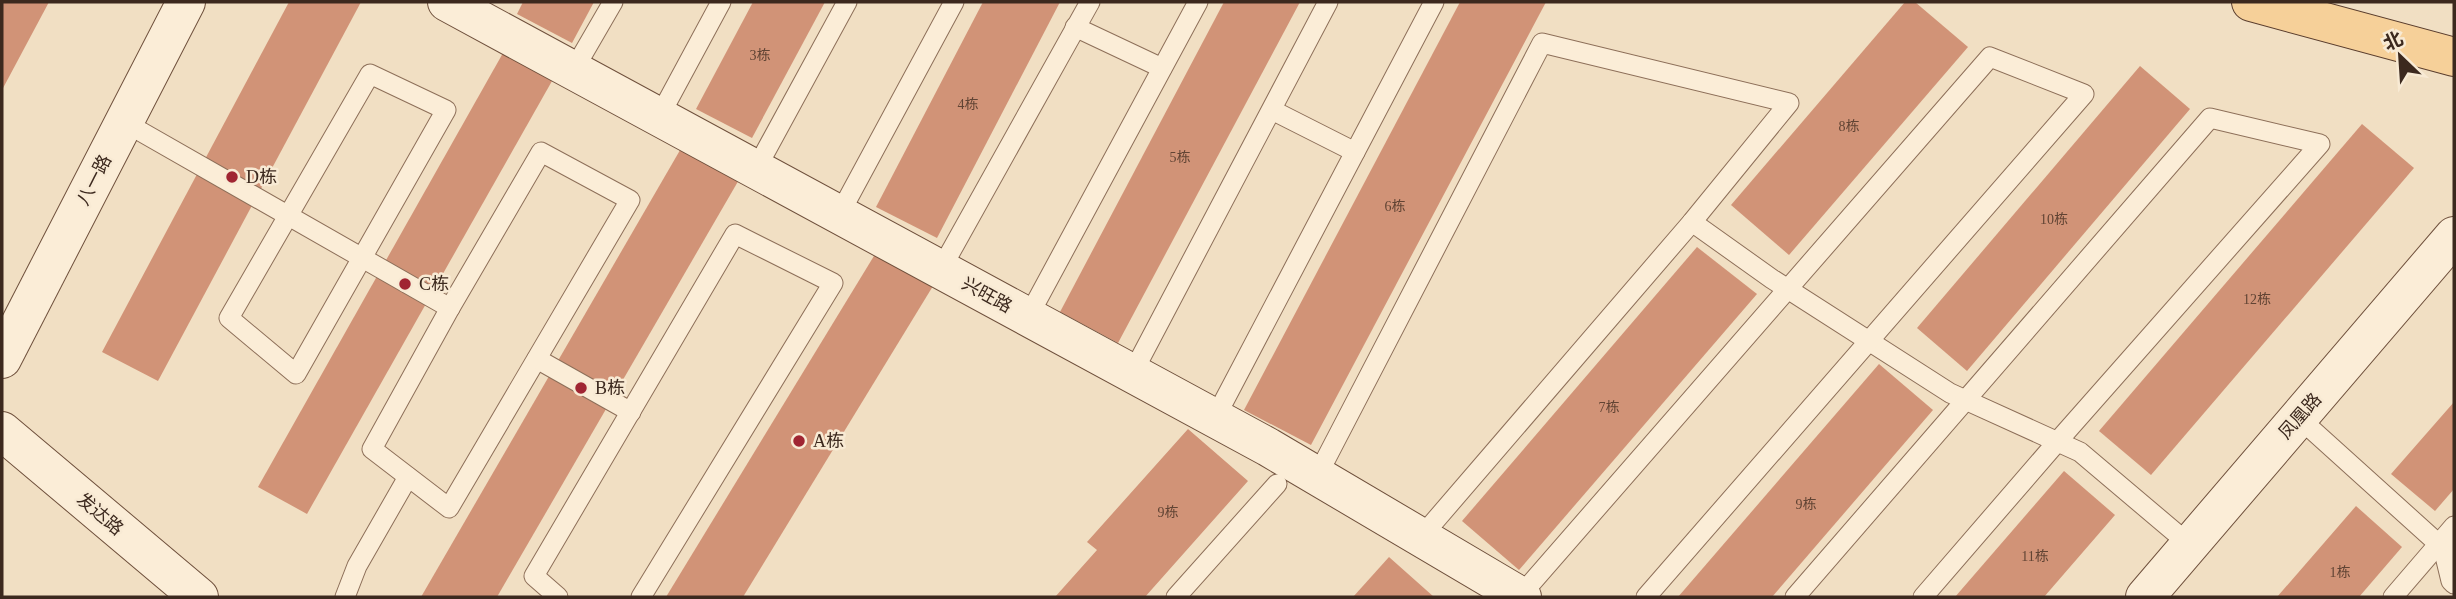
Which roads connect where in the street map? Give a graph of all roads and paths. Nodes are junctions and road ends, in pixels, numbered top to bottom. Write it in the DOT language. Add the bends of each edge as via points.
graph roads {
  1 [pos="186,2"];
  2 [pos="447,2"];
  3 [pos="613,2"];
  4 [pos="721,2"];
  5 [pos="847,2"];
  6 [pos="954,2"];
  7 [pos="1090,2"];
  8 [pos="1198,2"];
  9 [pos="1328,2"];
  10 [pos="1434,2"];
  11 [pos="2251,2"];
  12 [pos="486,11"];
  13 [pos="1076,27"];
  14 [pos="2454,57"];
  15 [pos="1162,68"];
  16 [pos="573,71"];
  17 [pos="1272,110"];
  18 [pos="659,117"];
  19 [pos="124,122"];
  20 [pos="1355,152"];
  21 [pos="756,169"];
  22 [pos="290,215"];
  23 [pos="839,215"];
  24 [pos="1692,222"];
  25 [pos="2454,236"];
  26 [pos="362,256"];
  27 [pos="941,269"];
  28 [pos="1788,290"];
  29 [pos="450,308"];
  30 [pos="1028,317"];
  31 [pos="1868,341"];
  32 [pos="2,359"];
  33 [pos="537,359"];
  34 [pos="1132,373"];
  35 [pos="1965,400"];
  36 [pos="631,412"];
  37 [pos="1215,418"];
  38 [pos="2299,418"];
  39 [pos="2,431"];
  40 [pos="2057,442"];
  41 [pos="1318,476"];
  42 [pos="408,477"];
  43 [pos="1277,484"];
  44 [pos="2454,526"];
  45 [pos="1420,537"];
  46 [pos="2190,545"];
  47 [pos="2445,547"];
  48 [pos="2454,584"];
  49 [pos="199,597"];
  50 [pos="345,597"];
  51 [pos="558,597"];
  52 [pos="641,597"];
  53 [pos="1176,597"];
  54 [pos="1521,597"];
  55 [pos="1646,597"];
  56 [pos="1795,597"];
  57 [pos="1923,597"];
  58 [pos="2145,597"];
  59 [pos="2393,597"];
  1 -- 19 [label="street, 八一路"];
  2 -- 12 [label="street, 兴旺路"];
  3 -- 16 [label="lane"];
  4 -- 18 [label="lane"];
  5 -- 21 [label="lane"];
  6 -- 23 [label="lane"];
  7 -- 13 [label="lane"];
  8 -- 15 [label="lane"];
  9 -- 17 [label="lane"];
  10 -- 20 [label="lane"];
  11 -- 14 [label="main road"];
  12 -- 16 [label="street, 兴旺路"];
  13 -- 15 [label="lane"];
  13 -- 27 [label="lane"];
  15 -- 30 [label="lane"];
  16 -- 18 [label="street, 兴旺路"];
  17 -- 20 [label="lane"];
  17 -- 34 [label="lane"];
  18 -- 21 [label="street, 兴旺路"];
  19 -- 22 [label="lane"];
  19 -- 32 [label="street, 八一路"];
  20 -- 37 [label="lane"];
  21 -- 23 [label="street, 兴旺路"];
  22 -- 26 [label="lane"];
  22 -- 26 [label="lane" via="229,318 296,374"];
  22 -- 26 [label="lane" via="370,74 446,110"];
  23 -- 27 [label="street, 兴旺路"];
  24 -- 28 [label="lane"];
  24 -- 41 [label="lane" via="1789,103 1542,43"];
  24 -- 45 [label="lane"];
  25 -- 38 [label="street, 凤凰路"];
  26 -- 29 [label="lane"];
  27 -- 30 [label="street, 兴旺路"];
  28 -- 31 [label="lane"];
  28 -- 31 [label="lane" via="1990,57 2084,94"];
  28 -- 54 [label="lane"];
  29 -- 33 [label="lane" via="541,152 630,201"];
  29 -- 42 [label="lane" via="372,449"];
  30 -- 34 [label="street, 兴旺路"];
  31 -- 35 [label="lane"];
  31 -- 55 [label="lane"];
  33 -- 36 [label="lane"];
  33 -- 42 [label="lane" via="450,508"];
  34 -- 37 [label="street, 兴旺路"];
  35 -- 40 [label="lane"];
  35 -- 40 [label="lane" via="2210,118 2319,144"];
  35 -- 56 [label="lane"];
  36 -- 51 [label="lane" via="534,576"];
  36 -- 52 [label="lane" via="735,234 833,283"];
  37 -- 41 [label="street, 兴旺路"];
  38 -- 46 [label="street, 凤凰路"];
  38 -- 47 [label="lane"];
  39 -- 49 [label="street, 发达路"];
  40 -- 46 [label="lane" via="2080,452"];
  40 -- 57 [label="lane"];
  41 -- 45 [label="street, 兴旺路"];
  42 -- 50 [label="lane" via="356,566"];
  43 -- 53 [label="lane"];
  44 -- 47 [label="lane"];
  45 -- 54 [label="street, 兴旺路"];
  46 -- 58 [label="street, 凤凰路"];
  47 -- 48 [label="lane"];
  47 -- 59 [label="lane"];
}
